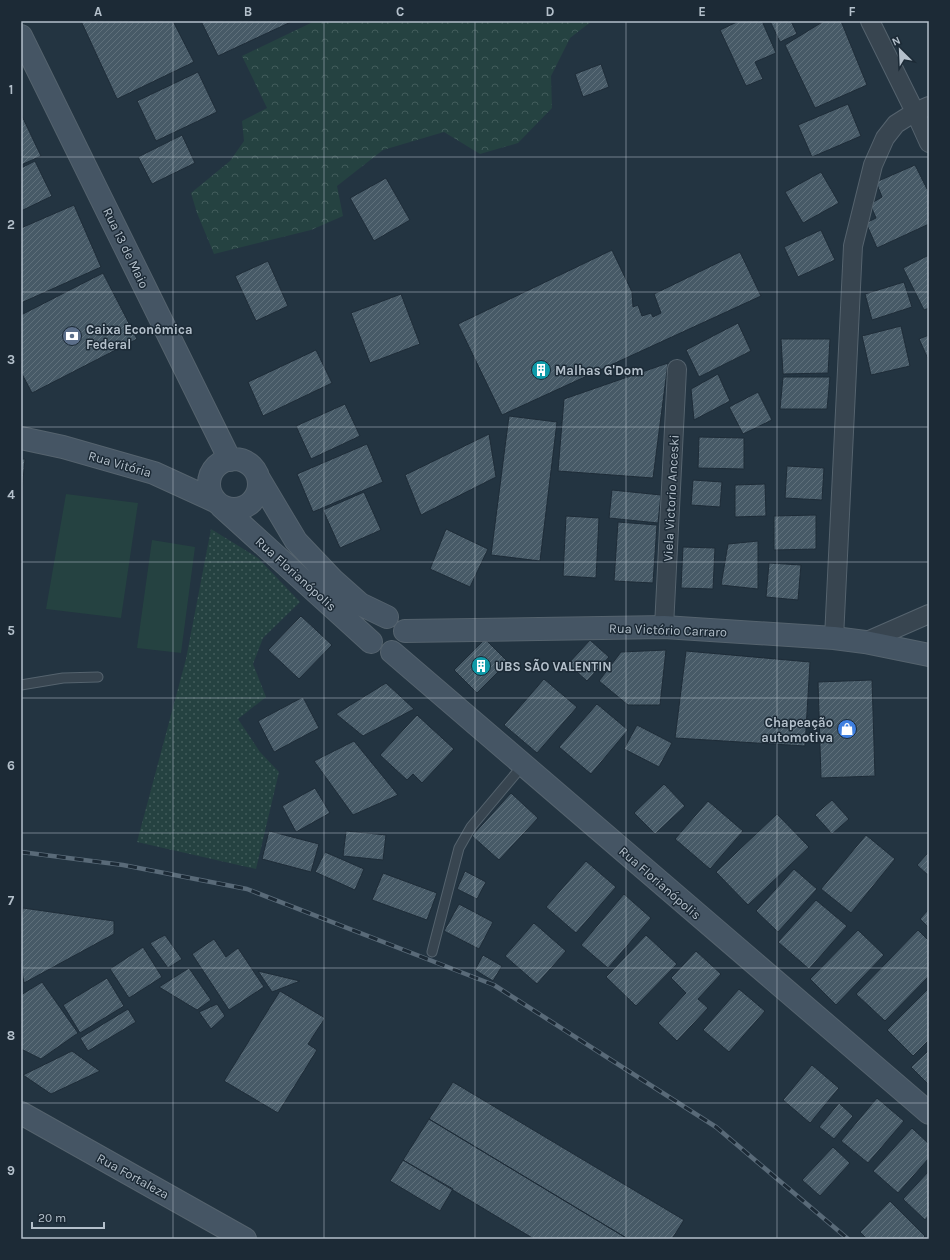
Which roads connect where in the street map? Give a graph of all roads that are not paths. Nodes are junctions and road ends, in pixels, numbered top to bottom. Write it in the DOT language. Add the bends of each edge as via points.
graph roads {
  1 [pos="870,21"];
  2 [pos="21,36"];
  3 [pos="922,109"];
  4 [pos="929,143"];
  5 [pos="677,369"];
  6 [pos="21,438"];
  7 [pos="230,460"];
  8 [pos="259,479"];
  9 [pos="218,503"];
  10 [pos="929,614"];
  11 [pos="387,617"];
  12 [pos="664,627"];
  13 [pos="405,631"];
  14 [pos="834,638"];
  15 [pos="371,642"];
  16 [pos="865,642"];
  17 [pos="392,652"];
  18 [pos="929,655"];
  19 [pos="98,677"];
  20 [pos="21,685"];
  21 [pos="523,765"];
  22 [pos="432,952"];
  23 [pos="21,1113"];
  24 [pos="929,1113"];
  25 [pos="245,1239"];
  1 -- 3 [label="street"];
  2 -- 7 [label="main road, Rua 13 de Maio"];
  3 -- 4 [label="street"];
  3 -- 14 [label="street" via="896,124 885,138 873,165 853,246"];
  5 -- 12 [label="street, Viela Victorio Anceski"];
  6 -- 9 [label="main road, Rua Vitória" via="154,473"];
  7 -- 8 [label="main road" via="243,461 250,465"];
  7 -- 9 [label="main road" via="220,464 210,477 211,493"];
  8 -- 9 [label="main road" via="257,495 246,507 229,509"];
  8 -- 11 [label="main road, Rua Florianópolis" via="296,541 360,604"];
  9 -- 15 [label="main road, Rua Florianópolis"];
  10 -- 16 [label="street"];
  11 -- 13 [label="main road" via="398,621"];
  11 -- 15 [label="main road" via="372,626"];
  12 -- 13 [label="main road, Rua Victório Carraro"];
  12 -- 14 [label="main road, Rua Victório Carraro"];
  13 -- 17 [label="main road" via="404,643"];
  14 -- 16 [label="main road, Rua Victório Carraro"];
  15 -- 17 [label="main road" via="383,653"];
  16 -- 18 [label="main road, Rua Victório Carraro"];
  17 -- 21 [label="main road, Rua Florianópolis"];
  19 -- 20 [label="lane" via="47,679"];
  21 -- 22 [label="lane" via="471,827 459,848"];
  21 -- 24 [label="main road, Rua Florianópolis"];
  23 -- 25 [label="main road, Rua Fortaleza"];
}
